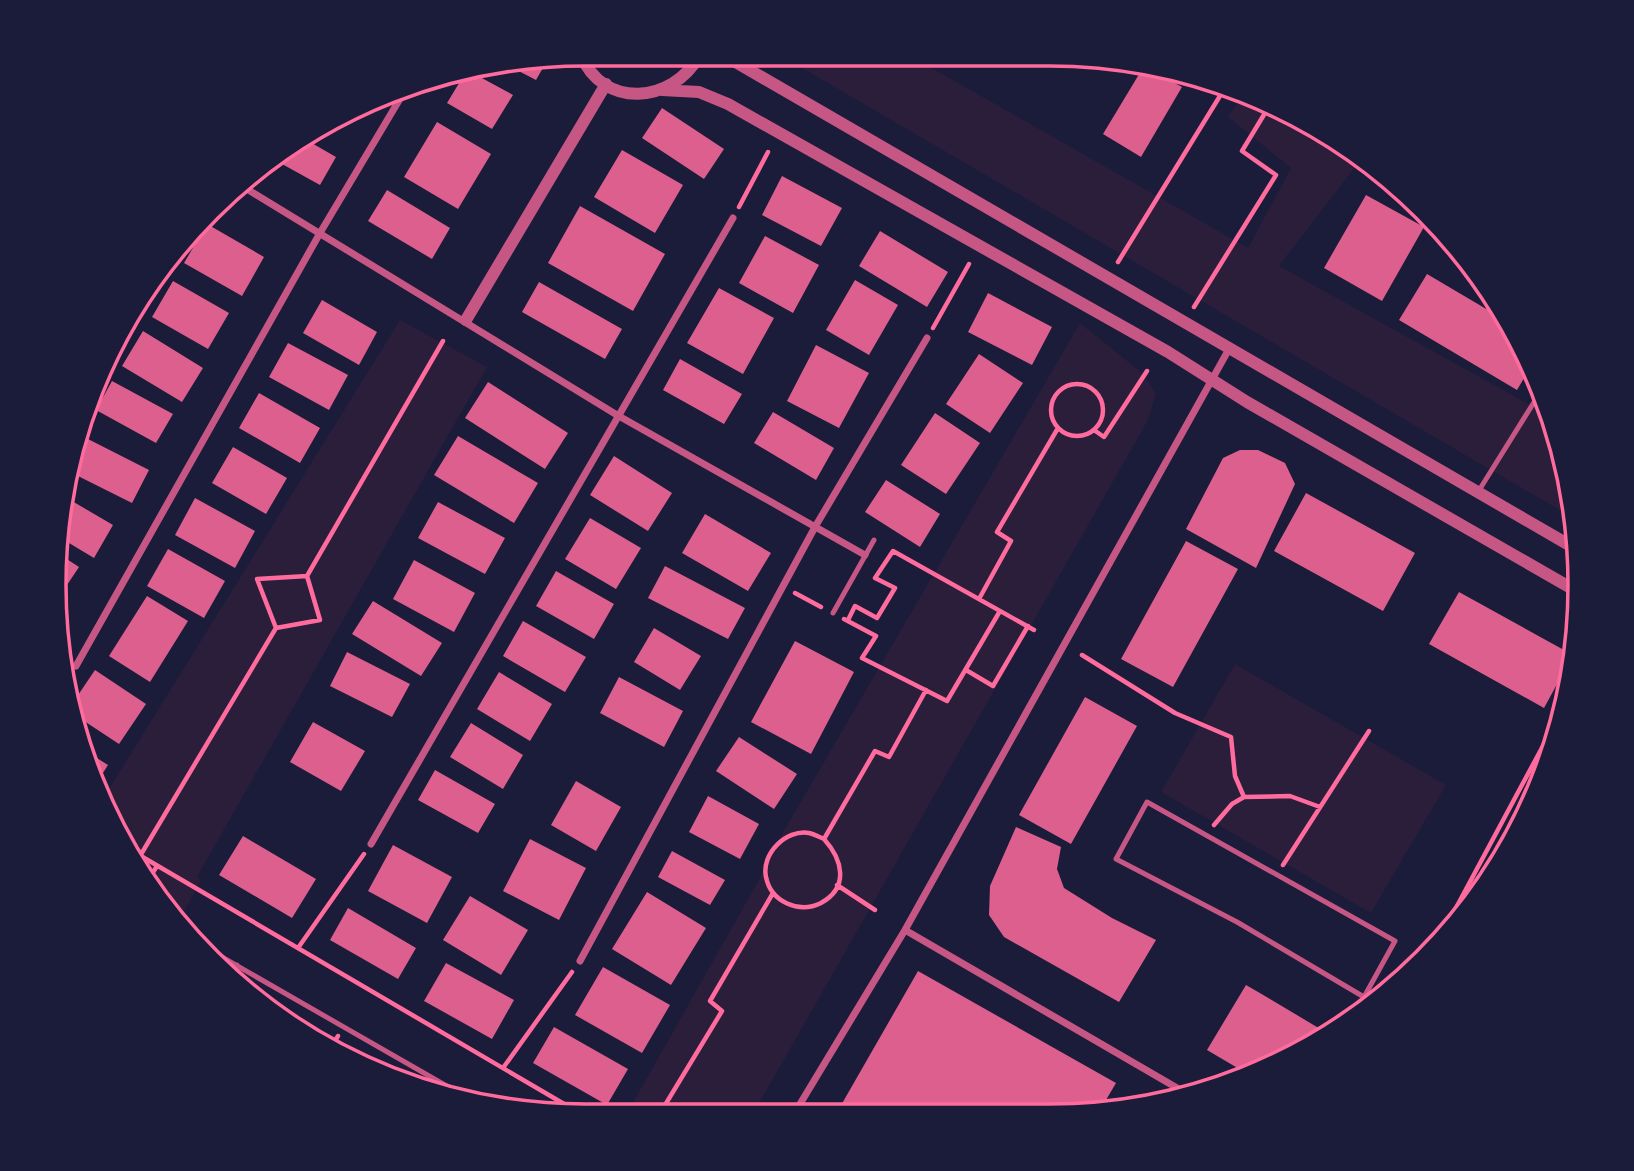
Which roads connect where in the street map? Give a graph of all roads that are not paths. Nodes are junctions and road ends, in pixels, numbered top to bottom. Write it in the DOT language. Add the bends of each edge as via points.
graph roads {
  1 [pos="588,66"];
  2 [pos="693,66"];
  3 [pos="742,66"];
  4 [pos="606,84"];
  5 [pos="662,90"];
  6 [pos="398,102"];
  7 [pos="249,190"];
  8 [pos="733,218"];
  9 [pos="320,233"];
  10 [pos="466,320"];
  11 [pos="927,338"];
  12 [pos="1228,349"];
  13 [pos="1211,379"];
  14 [pos="1534,403"];
  15 [pos="617,415"];
  16 [pos="1478,492"];
  17 [pos="815,527"];
  18 [pos="874,540"];
  19 [pos="1565,543"];
  20 [pos="865,555"];
  21 [pos="1568,586"];
  22 [pos="832,612"];
  23 [pos="76,666"];
  24 [pos="371,844"];
  25 [pos="1277,875"];
  26 [pos="905,930"];
  27 [pos="226,959"];
  28 [pos="580,961"];
  29 [pos="237,965"];
  30 [pos="235,968"];
  31 [pos="446,1085"];
  32 [pos="1178,1088"];
  33 [pos="800,1104"];
  1 -- 4 [label="street"];
  2 -- 5 [label="street"];
  3 -- 12 [label="street"];
  4 -- 5 [label="street" via="633,93"];
  4 -- 10 [label="street"];
  5 -- 13 [label="street" via="699,92 728,104"];
  6 -- 9 [label="street"];
  7 -- 9 [label="street"];
  8 -- 15 [label="street"];
  9 -- 10 [label="street"];
  9 -- 23 [label="street"];
  10 -- 15 [label="street"];
  11 -- 17 [label="street"];
  12 -- 13 [label="street"];
  12 -- 16 [label="street"];
  13 -- 21 [label="street"];
  13 -- 26 [label="street"];
  14 -- 16 [label="lane"];
  15 -- 17 [label="street"];
  15 -- 24 [label="street"];
  16 -- 19 [label="street"];
  17 -- 20 [label="street"];
  17 -- 28 [label="street"];
  18 -- 20 [label="lane"];
  20 -- 22 [label="lane"];
  25 -- 25 [label="lane" via="1395,941 1364,997 1237,922 1116,859 1147,802"];
  26 -- 32 [label="street"];
  26 -- 33 [label="street"];
  27 -- 29 [label="lane"];
  29 -- 30 [label="lane"];
  29 -- 31 [label="lane"];
}
